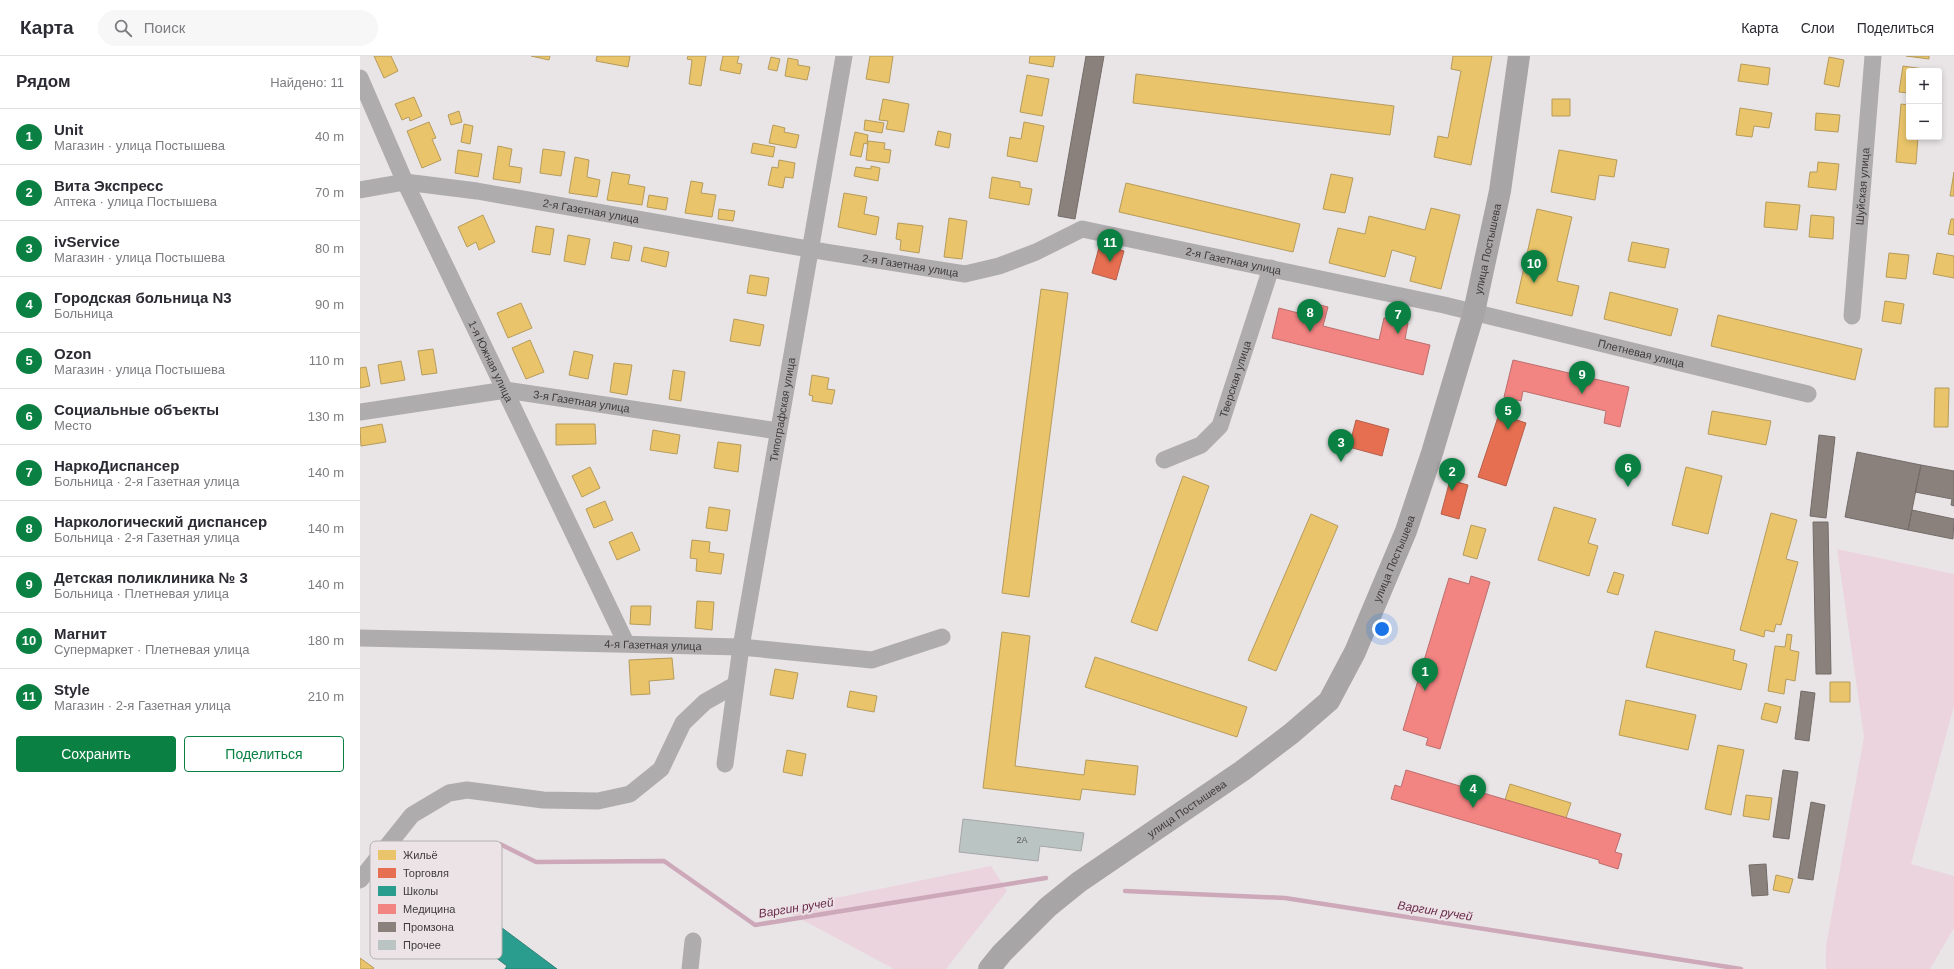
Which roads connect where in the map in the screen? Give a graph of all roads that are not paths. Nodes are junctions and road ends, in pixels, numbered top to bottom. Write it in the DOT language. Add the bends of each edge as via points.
graph roads {
  1 [pos="844,56"];
  2 [pos="1519,56"];
  3 [pos="1873,56"];
  4 [pos="360,78"];
  5 [pos="405,182"];
  6 [pos="360,190"];
  7 [pos="810,249"];
  8 [pos="1271,268"];
  9 [pos="1474,312"];
  10 [pos="1852,316"];
  11 [pos="506,390"];
  12 [pos="1808,394"];
  13 [pos="360,412"];
  14 [pos="778,431"];
  15 [pos="1164,460"];
  16 [pos="942,637"];
  17 [pos="360,638"];
  18 [pos="626,643"];
  19 [pos="740,647"];
  20 [pos="735,685"];
  21 [pos="725,764"];
  22 [pos="391,841"];
  23 [pos="370,868"];
  24 [pos="360,880"];
  25 [pos="693,941"];
  26 [pos="690,969"];
  27 [pos="989,969"];
  1 -- 7 [label="street, Типографская улица"];
  2 -- 9 [label="main road, улица Постышева" via="1500,191"];
  3 -- 10 [label="street, Шуйская улица"];
  4 -- 5 [label="street, 1-я Южная улица"];
  5 -- 6 [label="street, 2-я Газетная улица"];
  5 -- 7 [label="street, 2-я Газетная улица" via="477,191"];
  5 -- 11 [label="street, 1-я Южная улица"];
  7 -- 8 [label="street, 2-я Газетная улица" via="965,274 999,266 1036,252 1082,229"];
  7 -- 14 [label="street, Типографская улица"];
  8 -- 9 [label="street, 2-я Газетная улица"];
  8 -- 15 [label="street, Тверская улица" via="1220,426 1201,446"];
  9 -- 12 [label="street, Плетневая улица"];
  9 -- 27 [label="main road, улица Постышева" via="1406,531 1355,652 1329,701 1242,771 1079,882 1048,907"];
  11 -- 13 [label="street, 3-я Газетная улица"];
  11 -- 14 [label="street, 3-я Газетная улица"];
  11 -- 18 [label="street, 1-я Южная улица"];
  14 -- 19 [label="street, Типографская улица"];
  16 -- 19 [label="street, 4-я Газетная улица" via="872,660"];
  17 -- 18 [label="street, 4-я Газетная улица"];
  18 -- 19 [label="street, 4-я Газетная улица"];
  19 -- 20 [label="street, Типографская улица"];
  20 -- 21 [label="street, Типографская улица"];
  20 -- 22 [label="street" via="705,702 683,723 661,769 630,794 598,801 543,800 467,790 449,793 412,815"];
  23 -- 24 [label="street"];
  25 -- 26 [label="street"];
}
